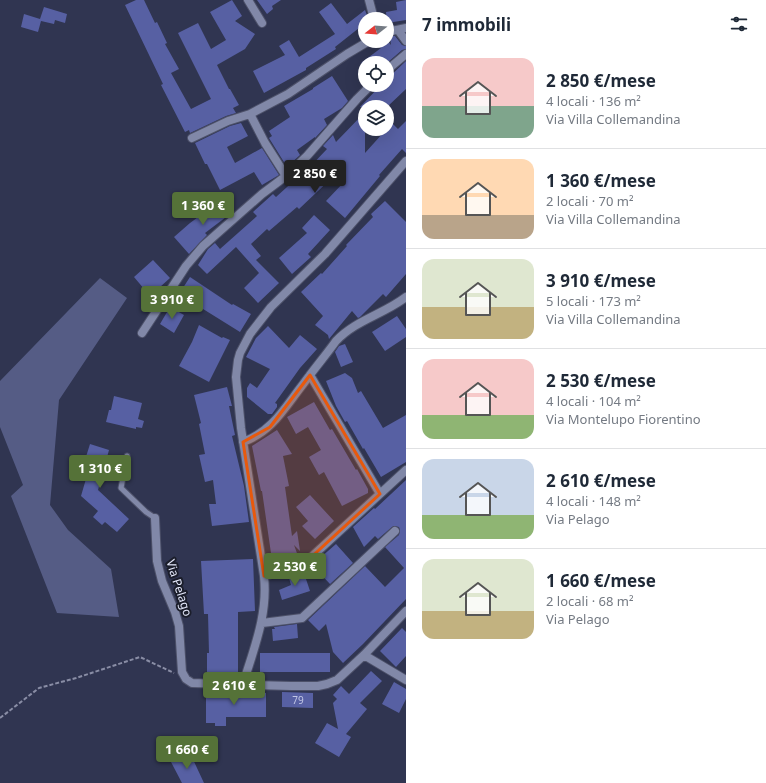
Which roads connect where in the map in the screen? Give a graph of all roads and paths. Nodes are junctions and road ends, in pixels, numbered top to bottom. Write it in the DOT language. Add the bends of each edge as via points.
graph roads {
  1 [pos="248,0"];
  2 [pos="369,0"];
  3 [pos="372,12"];
  4 [pos="262,23"];
  5 [pos="402,29"];
  6 [pos="406,41"];
  7 [pos="358,48"];
  8 [pos="406,54"];
  9 [pos="394,64"];
  10 [pos="364,92"];
  11 [pos="250,114"];
  12 [pos="192,138"];
  13 [pos="406,161"];
  14 [pos="286,176"];
  15 [pos="406,298"];
  16 [pos="142,333"];
  17 [pos="310,375"];
  18 [pos="243,442"];
  19 [pos="127,456"];
  20 [pos="406,470"];
  21 [pos="380,494"];
  22 [pos="155,518"];
  23 [pos="394,531"];
  24 [pos="264,576"];
  25 [pos="406,611"];
  26 [pos="262,623"];
  27 [pos="364,655"];
  28 [pos="186,679"];
  29 [pos="406,680"];
  30 [pos="242,684"];
  31 [pos="0,718"];
  1 -- 4 [label="street"];
  2 -- 3 [label="street"];
  5 -- 6 [label="street"];
  7 -- 11 [label="street" via="288,94"];
  8 -- 9 [label="street"];
  10 -- 14 [label="street"];
  11 -- 12 [label="street"];
  11 -- 14 [label="street"];
  13 -- 18 [label="street" via="325,254 271,307 253,329 245,343 236,370"];
  14 -- 16 [label="street" via="216,233 196,253"];
  15 -- 17 [label="street" via="345,333"];
  17 -- 18 [label="street" via="270,427"];
  17 -- 21 [label="street"];
  18 -- 24 [label="street"];
  19 -- 22 [label="lane" via="121,488"];
  20 -- 21 [label="street"];
  21 -- 24 [label="street" via="303,564"];
  22 -- 28 [label="street, Via Pelago" via="159,571 177,619 182,670"];
  23 -- 26 [label="street" via="302,618"];
  24 -- 26 [label="street" via="266,597"];
  25 -- 27 [label="street"];
  26 -- 30 [label="street"];
  27 -- 29 [label="street"];
  27 -- 30 [label="street" via="337,680 323,685"];
  28 -- 30 [label="street" via="195,684"];
  28 -- 31 [label="path" via="140,657 40,688"];
}
